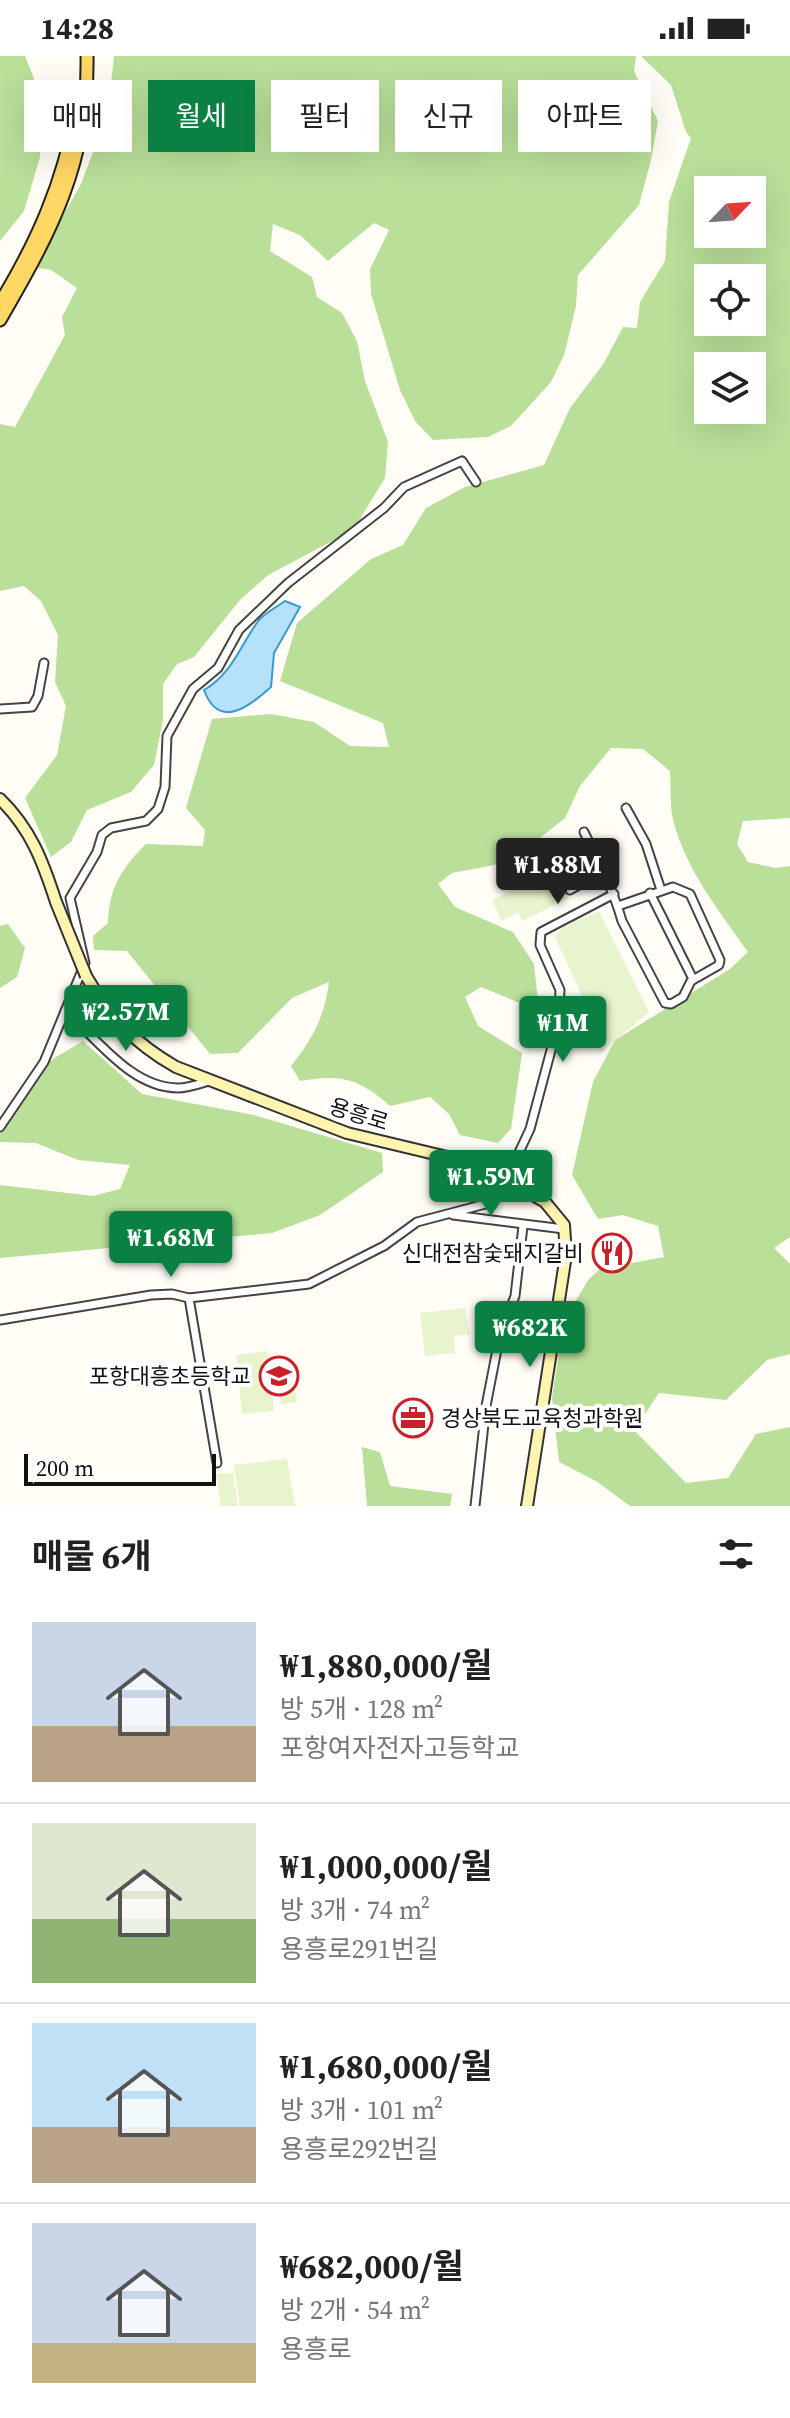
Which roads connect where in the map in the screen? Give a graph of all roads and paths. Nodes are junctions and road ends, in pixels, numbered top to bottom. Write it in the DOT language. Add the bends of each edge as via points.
graph roads {
  1 [pos="80,56"];
  2 [pos="87,56"];
  3 [pos="0,303"];
  4 [pos="0,320"];
  5 [pos="476,482"];
  6 [pos="44,663"];
  7 [pos="0,709"];
  8 [pos="0,799"];
  9 [pos="626,808"];
  10 [pos="584,832"];
  11 [pos="603,872"];
  12 [pos="570,890"];
  13 [pos="661,890"];
  14 [pos="650,893"];
  15 [pos="614,894"];
  16 [pos="618,906"];
  17 [pos="693,979"];
  18 [pos="65,1011"];
  19 [pos="209,1081"];
  20 [pos="0,1127"];
  21 [pos="506,1180"];
  22 [pos="447,1215"];
  23 [pos="523,1226"];
  24 [pos="564,1229"];
  25 [pos="189,1298"];
  26 [pos="0,1320"];
  27 [pos="217,1463"];
  28 [pos="475,1506"];
  29 [pos="527,1506"];
  1 -- 3 [label="main road" via="76,115 60,180 40,234"];
  2 -- 4 [label="main road" via="80,135 57,217"];
  5 -- 18 [label="street" via="462,461 451,462 398,491 261,607 239,630 218,668 193,689 167,736 165,787 158,809 146,821 102,835 70,898 85,963"];
  6 -- 7 [label="street" via="32,707"];
  8 -- 19 [label="main road, 용흥로, bridge" via="18,816 38,850 86,976 110,1016 152,1053"];
  9 -- 13 [label="street" via="646,844"];
  10 -- 11 [label="street"];
  11 -- 12 [label="street"];
  11 -- 15 [label="street"];
  13 -- 14 [label="street"];
  13 -- 17 [label="street" via="673,887 690,894 720,960"];
  14 -- 16 [label="street"];
  14 -- 17 [label="street"];
  15 -- 16 [label="street"];
  15 -- 21 [label="street" via="541,932 540,945 560,990 558,1024 530,1129"];
  16 -- 17 [label="street" via="665,1003 683,997"];
  18 -- 19 [label="street" via="126,1068 154,1085 179,1089"];
  18 -- 20 [label="street" via="44,1062"];
  19 -- 21 [label="main road, 용흥로" via="347,1133 464,1161"];
  21 -- 22 [label="street" via="489,1203"];
  21 -- 24 [label="main road, 용흥로" via="545,1202"];
  22 -- 23 [label="street"];
  22 -- 25 [label="street" via="417,1222 384,1246 309,1284"];
  23 -- 24 [label="street"];
  23 -- 28 [label="street" via="515,1296 500,1334 486,1406"];
  24 -- 29 [label="main road" via="566,1255"];
  25 -- 26 [label="street" via="151,1295"];
  25 -- 27 [label="street"];
}
